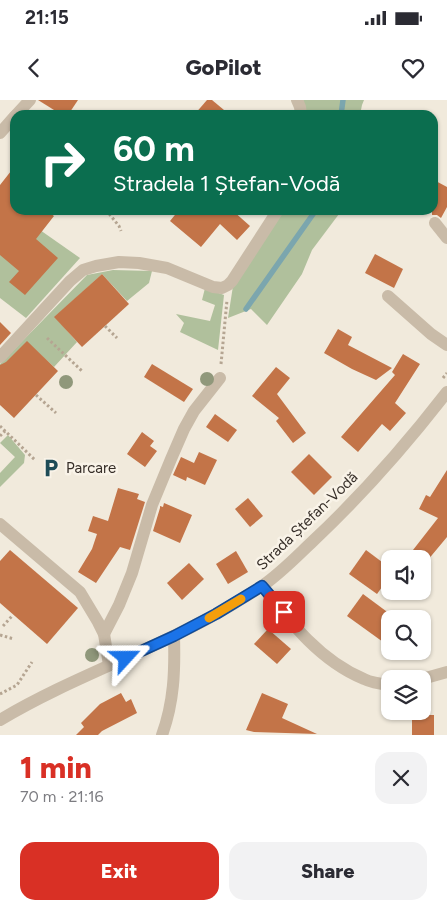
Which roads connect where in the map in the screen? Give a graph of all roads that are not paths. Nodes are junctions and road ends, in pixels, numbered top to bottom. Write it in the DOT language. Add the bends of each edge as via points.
graph roads {
  1 [pos="30,100"];
  2 [pos="21,110"];
  3 [pos="10,122"];
  4 [pos="0,133"];
  5 [pos="275,215"];
  6 [pos="435,223"];
  7 [pos="447,238"];
  8 [pos="388,296"];
  9 [pos="447,345"];
  10 [pos="0,357"];
  11 [pos="220,378"];
  12 [pos="447,392"];
  13 [pos="0,524"];
  14 [pos="262,586"];
  15 [pos="104,634"];
  16 [pos="174,636"];
  17 [pos="109,665"];
  18 [pos="447,672"];
  19 [pos="431,676"];
  20 [pos="381,683"];
  21 [pos="0,720"];
  22 [pos="162,735"];
  1 -- 2 [label="street"];
  3 -- 4 [label="street"];
  5 -- 10 [label="street" via="228,285 213,287 166,268 139,263 96,266 84,270 70,281"];
  6 -- 7 [label="street"];
  8 -- 9 [label="street"];
  11 -- 15 [label="street" via="194,411 174,452 152,505 132,572"];
  12 -- 14 [label="street, Strada Ștefan-Vodă" via="416,432 341,515"];
  13 -- 15 [label="street" via="80,592"];
  14 -- 16 [label="street, Strada Ștefan-Vodă"];
  14 -- 20 [label="street" via="308,641 329,660 364,680"];
  15 -- 17 [label="street"];
  16 -- 17 [label="street, Strada Ștefan-Vodă"];
  16 -- 22 [label="street" via="173,688"];
  17 -- 21 [label="street, Strada Ștefan-Vodă"];
  18 -- 19 [label="street"];
}
